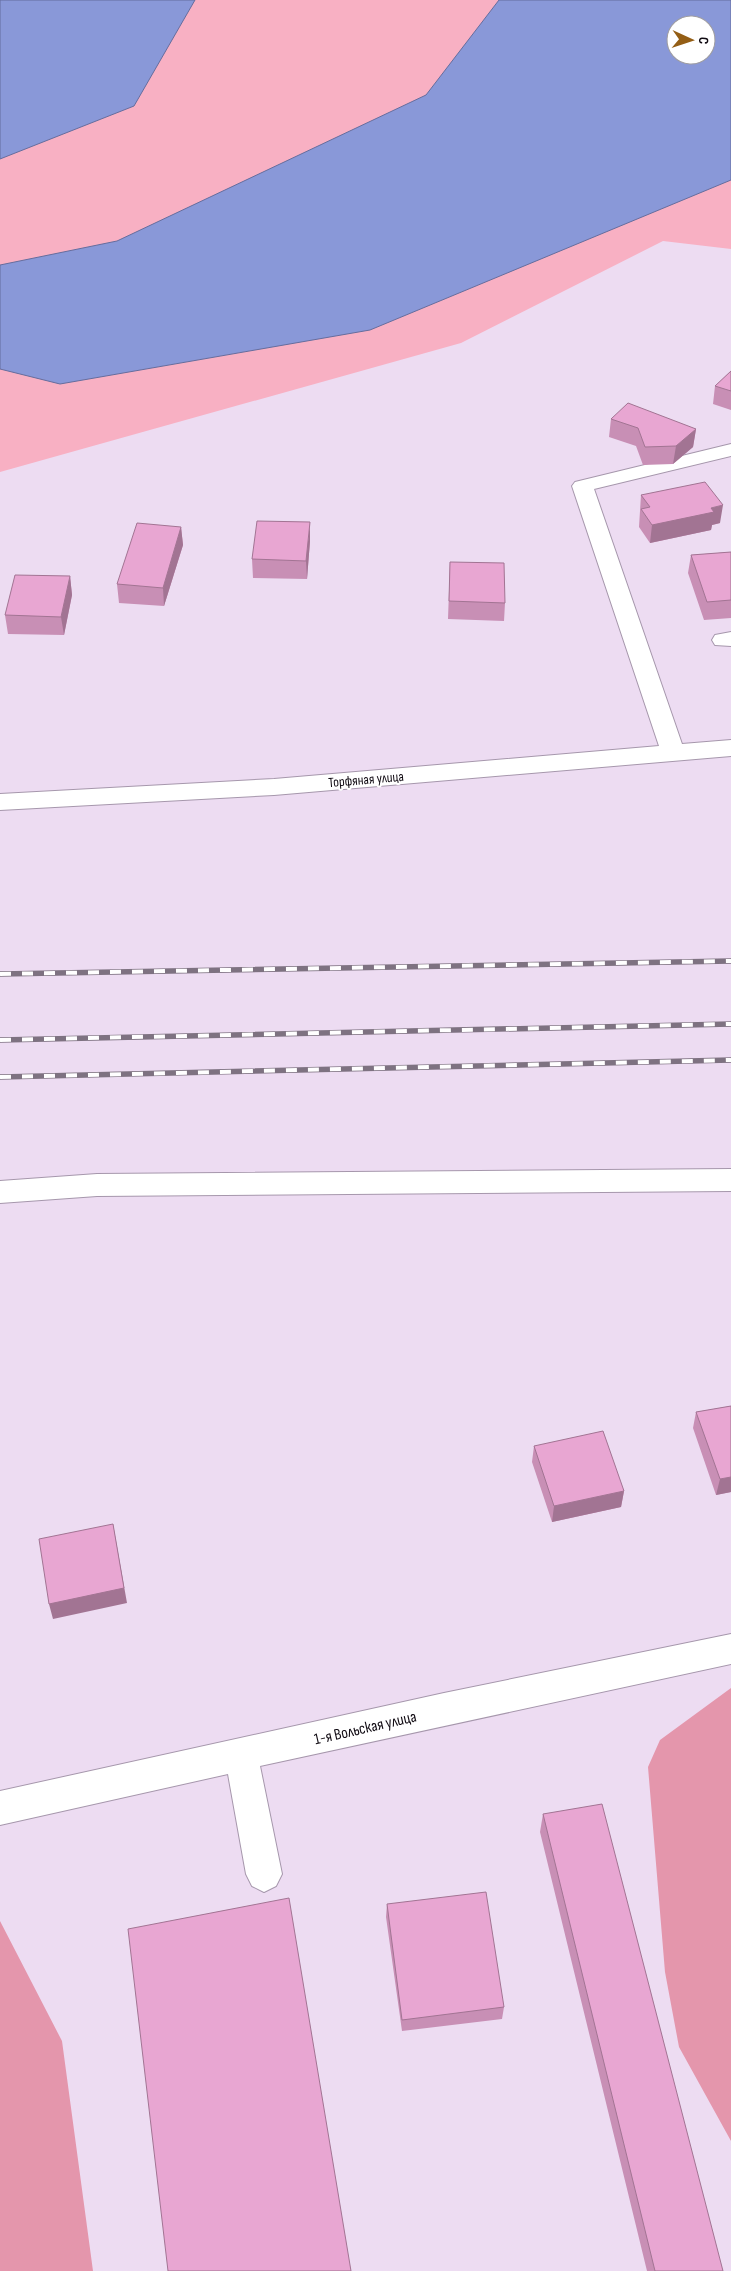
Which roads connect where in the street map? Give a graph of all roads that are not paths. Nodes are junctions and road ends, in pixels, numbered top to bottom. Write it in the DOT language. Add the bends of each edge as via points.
graph roads {
  1 [pos="731,450"];
  2 [pos="731,748"];
  3 [pos="673,753"];
  4 [pos="0,802"];
  5 [pos="731,1180"];
  6 [pos="0,1192"];
  7 [pos="731,1648"];
  8 [pos="241,1754"];
  9 [pos="0,1808"];
  10 [pos="264,1874"];
  1 -- 3 [label="street" via="582,486"];
  2 -- 3 [label="street, Торфяная улица"];
  3 -- 4 [label="street, Торфяная улица" via="274,786"];
  5 -- 6 [label="street" via="98,1185"];
  7 -- 8 [label="street, 1-я Вольская улица"];
  8 -- 9 [label="street, 1-я Вольская улица"];
  8 -- 10 [label="street"];
}
